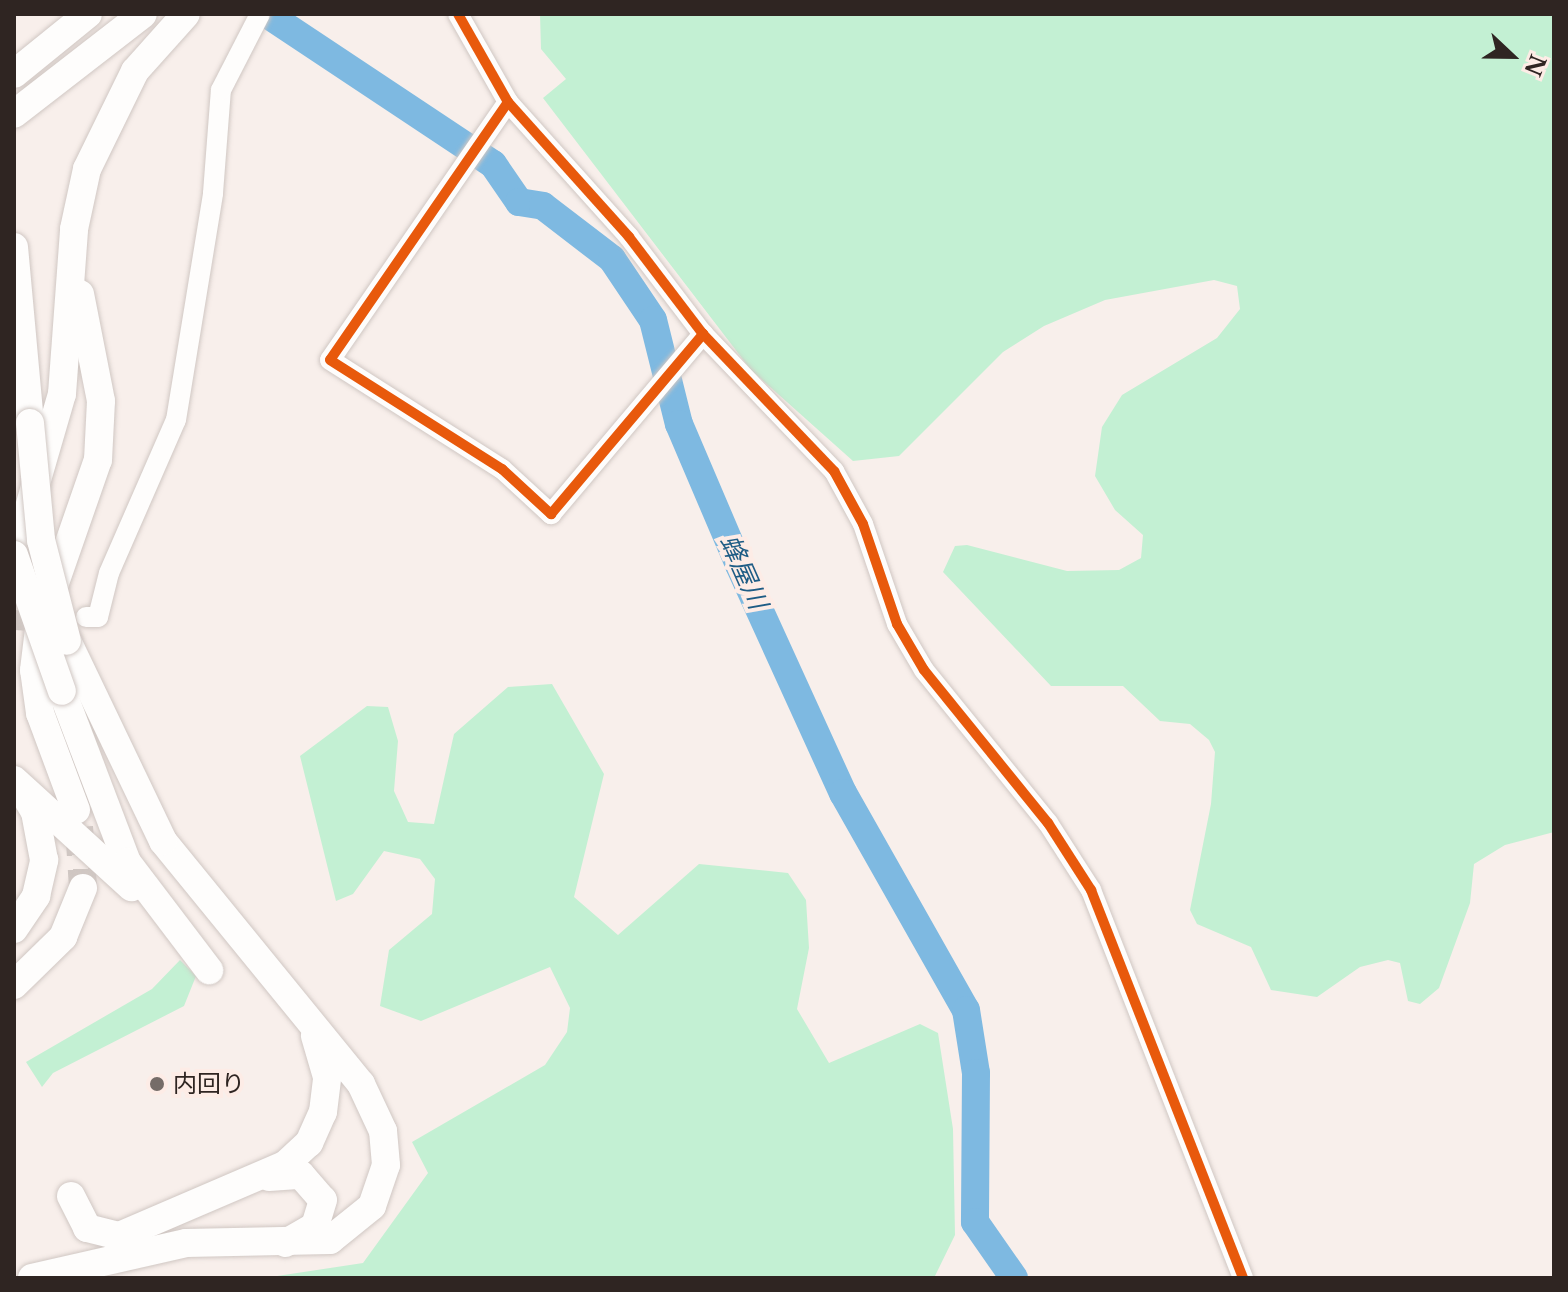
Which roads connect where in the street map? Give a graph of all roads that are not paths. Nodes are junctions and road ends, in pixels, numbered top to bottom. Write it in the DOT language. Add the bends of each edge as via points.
graph roads {
  1 [pos="88,14"];
  2 [pos="143,14"];
  3 [pos="186,14"];
  4 [pos="260,14"];
  5 [pos="458,14"];
  6 [pos="14,74"];
  7 [pos="508,102"];
  8 [pos="14,114"];
  9 [pos="14,247"];
  10 [pos="73,250"];
  11 [pos="703,334"];
  12 [pos="14,557"];
  13 [pos="86,617"];
  14 [pos="14,781"];
  15 [pos="76,810"];
  16 [pos="83,888"];
  17 [pos="163,918"];
  18 [pos="14,929"];
  19 [pos="209,970"];
  20 [pos="14,985"];
  21 [pos="310,1025"];
  22 [pos="260,1179"];
  23 [pos="71,1196"];
  24 [pos="276,1245"];
  25 [pos="32,1278"];
  26 [pos="1243,1278"];
  1 -- 6 [label="highway"];
  2 -- 8 [label="highway"];
  3 -- 10 [label="highway" via="155,44 106,120 85,180"];
  4 -- 13 [label="street" via="221,90 213,193 176,420 109,573 98,617"];
  5 -- 7 [label="street"];
  7 -- 11 [label="street" via="629,237"];
  7 -- 11 [label="street" via="452,176 330,360 502,469 551,514"];
  9 -- 21 [label="highway, bridge" via="41,540 67,641 163,841"];
  10 -- 12 [label="highway" via="60,407"];
  10 -- 15 [label="highway" via="97,370 101,430 91,488 39,629 34,670 40,713"];
  11 -- 26 [label="street" via="834,471 863,524 897,624 924,670 1048,823 1091,890"];
  12 -- 17 [label="highway, bridge" via="127,862"];
  14 -- 17 [label="highway"];
  14 -- 18 [label="highway" via="35,812 44,860 36,896"];
  16 -- 20 [label="highway" via="63,937"];
  17 -- 19 [label="highway"];
  21 -- 22 [label="highway" via="327,1077 323,1112 298,1156"];
  21 -- 24 [label="highway" via="370,1098 386,1165 372,1206 354,1226 318,1244"];
  22 -- 23 [label="highway" via="119,1236 87,1228"];
  22 -- 24 [label="highway" via="301,1175 323,1200 315,1226"];
  24 -- 25 [label="highway" via="186,1243"];
}
